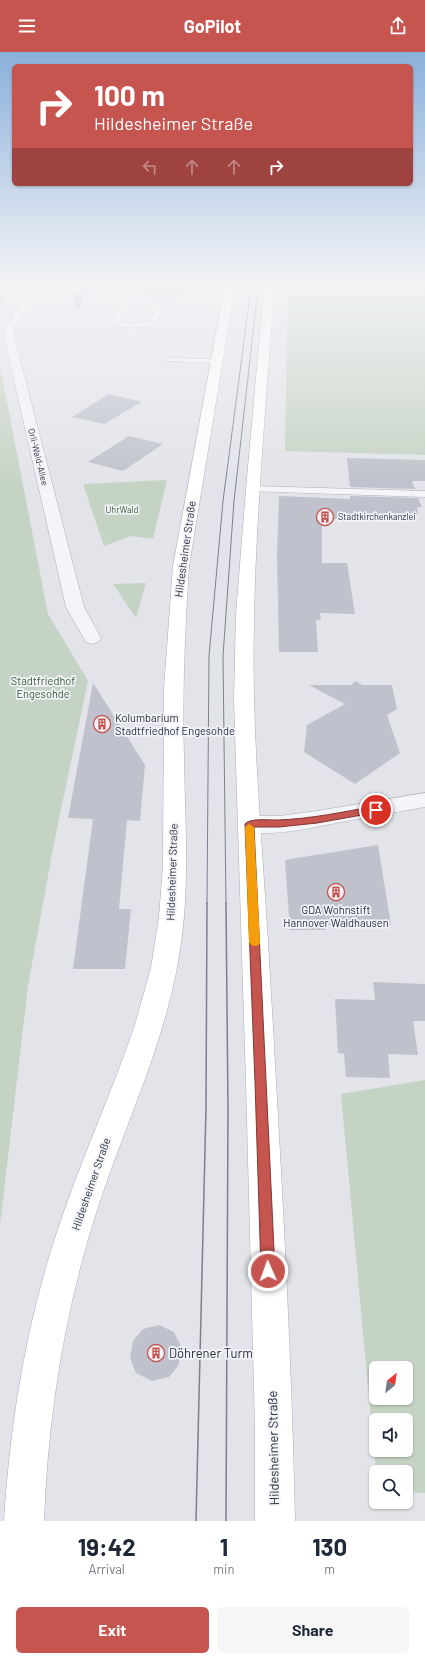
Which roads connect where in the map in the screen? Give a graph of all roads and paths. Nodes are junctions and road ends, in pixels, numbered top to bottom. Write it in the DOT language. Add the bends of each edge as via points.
graph roads {
  1 [pos="12,349"];
  2 [pos="219,349"];
  3 [pos="264,349"];
  4 [pos="169,360"];
  5 [pos="217,361"];
  6 [pos="253,488"];
  7 [pos="425,494"];
  8 [pos="92,638"];
  9 [pos="425,800"];
  10 [pos="249,824"];
  11 [pos="24,1521"];
  12 [pos="275,1521"];
  1 -- 8 [label="street, Orli-Wald-Allee" via="75,607"];
  2 -- 5 [label="main road, Hildesheimer Straße"];
  3 -- 6 [label="main road, Hildesheimer Straße"];
  4 -- 5 [label="lane"];
  5 -- 11 [label="main road, Hildesheimer Straße" via="181,566 176,614 173,678 175,872 170,934 154,1008 82,1204 65,1261 50,1323 36,1402 25,1490"];
  6 -- 7 [label="lane"];
  6 -- 10 [label="main road, Hildesheimer Straße" via="245,614 244,699"];
  9 -- 10 [label="street" via="317,819 279,824"];
  10 -- 12 [label="main road, Hildesheimer Straße" via="262,1098"];
}
